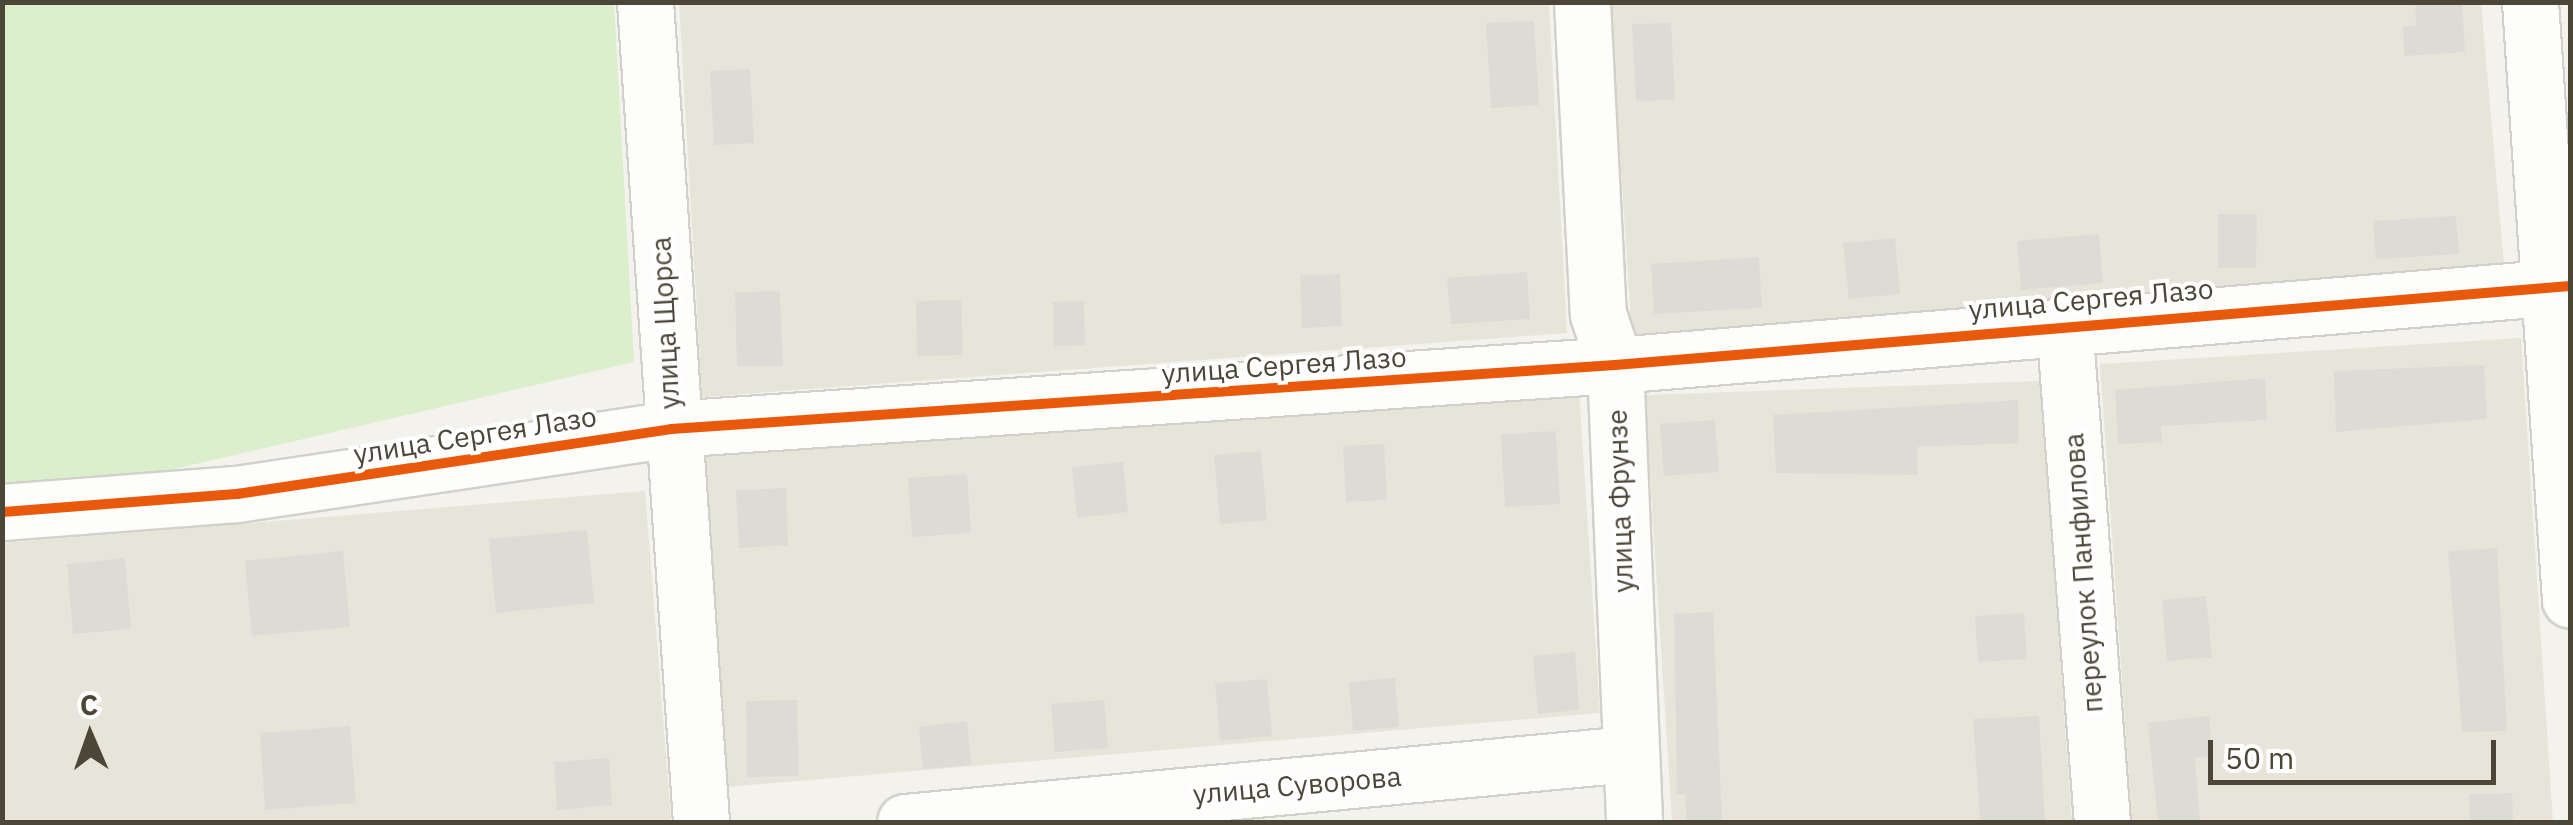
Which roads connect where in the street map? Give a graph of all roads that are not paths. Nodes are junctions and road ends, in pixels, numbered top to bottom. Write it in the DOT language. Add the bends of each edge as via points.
graph roads {
  1 [pos="646,2"];
  2 [pos="1582,2"];
  3 [pos="2530,2"];
  4 [pos="2560,287"];
  5 [pos="2064,323"];
  6 [pos="1615,365"];
  7 [pos="671,429"];
  8 [pos="2,512"];
  9 [pos="2570,600"];
  10 [pos="1629,754"];
  11 [pos="701,822"];
  12 [pos="904,822"];
  13 [pos="1634,822"];
  14 [pos="2102,822"];
  1 -- 7 [label="street, улица Щорса"];
  2 -- 6 [label="street, улица Фрунзе" via="1598,314"];
  3 -- 4 [label="street"];
  4 -- 5 [label="street, улица Сергея Лазо"];
  4 -- 9 [label="street"];
  5 -- 6 [label="street, улица Сергея Лазо"];
  5 -- 14 [label="street, переулок Панфилова"];
  6 -- 7 [label="street, улица Сергея Лазо"];
  6 -- 10 [label="street, улица Фрунзе"];
  7 -- 8 [label="street, улица Сергея Лазо" via="237,494"];
  7 -- 11 [label="street, улица Щорса"];
  10 -- 12 [label="street, улица Суворова"];
  10 -- 13 [label="street, улица Фрунзе"];
}
